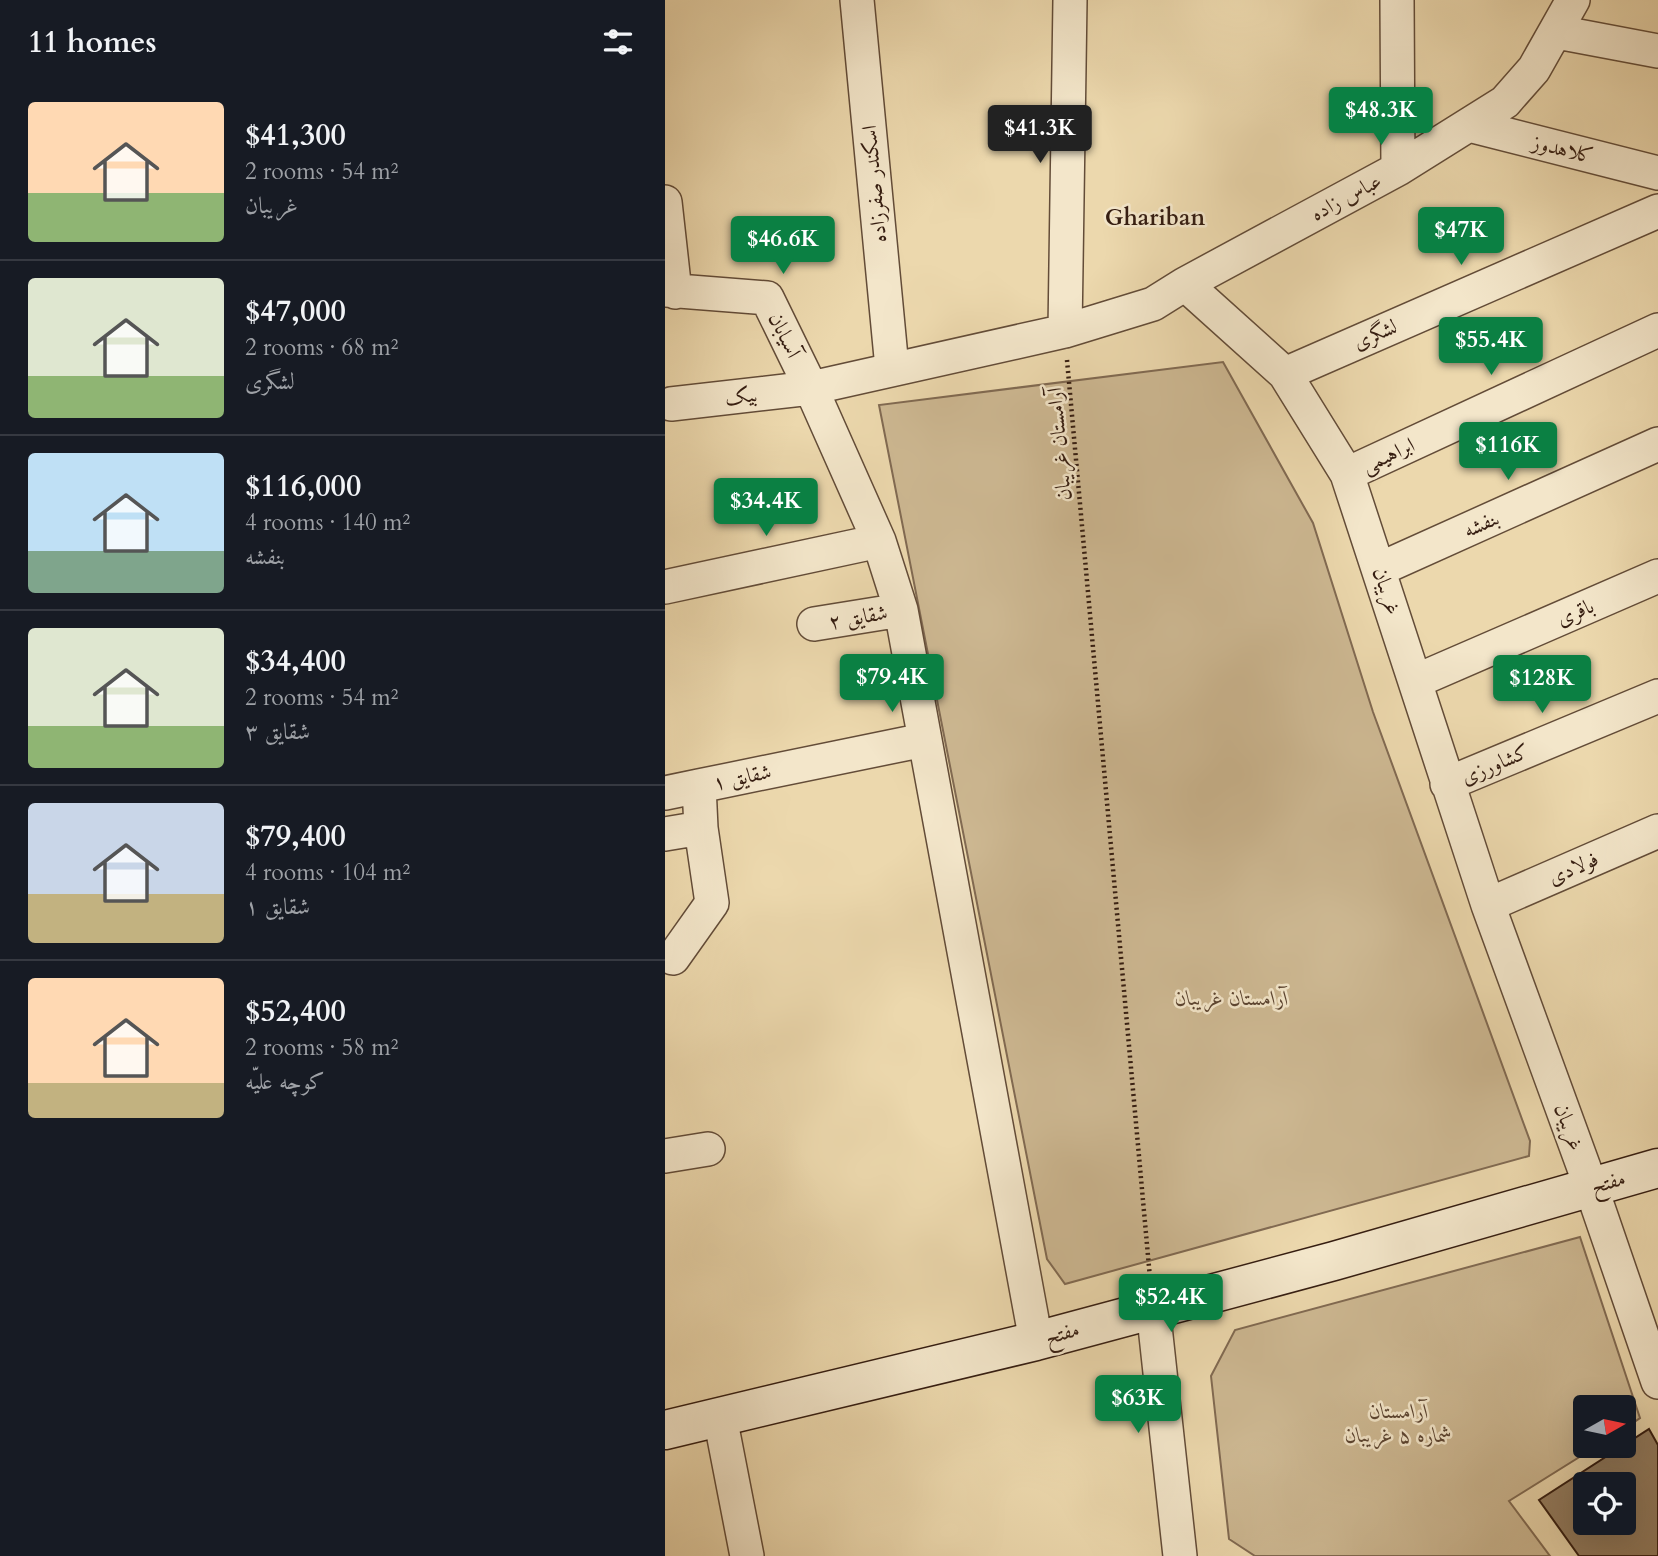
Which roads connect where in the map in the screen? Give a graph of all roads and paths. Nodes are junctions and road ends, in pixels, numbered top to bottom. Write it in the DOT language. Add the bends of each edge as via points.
graph roads {
  1 [pos="857,0"];
  2 [pos="1070,0"];
  3 [pos="1397,0"];
  4 [pos="1573,0"];
  5 [pos="1557,32"];
  6 [pos="1658,51"];
  7 [pos="1469,125"];
  8 [pos="1398,169"];
  9 [pos="1658,173"];
  10 [pos="665,202"];
  11 [pos="1658,211"];
  12 [pos="1185,284"];
  13 [pos="670,291"];
  14 [pos="1658,330"];
  15 [pos="1065,331"];
  16 [pos="891,368"];
  17 [pos="1285,374"];
  18 [pos="811,388"];
  19 [pos="671,404"];
  20 [pos="1658,444"];
  21 [pos="1347,474"];
  22 [pos="879,541"];
  23 [pos="1380,569"];
  24 [pos="1658,576"];
  25 [pos="665,587"];
  26 [pos="901,610"];
  27 [pos="814,624"];
  28 [pos="1416,681"];
  29 [pos="1658,696"];
  30 [pos="924,740"];
  31 [pos="1447,784"];
  32 [pos="699,786"];
  33 [pos="665,793"];
  34 [pos="701,828"];
  35 [pos="1658,831"];
  36 [pos="665,834"];
  37 [pos="1488,905"];
  38 [pos="673,958"];
  39 [pos="708,1149"];
  40 [pos="665,1156"];
  41 [pos="1658,1168"];
  42 [pos="1591,1187"];
  43 [pos="1153,1308"];
  44 [pos="1036,1341"];
  45 [pos="1658,1382"];
  46 [pos="720,1417"];
  47 [pos="665,1430"];
  48 [pos="747,1556"];
  49 [pos="1180,1556"];
  1 -- 16 [label="street, اسکندر صفرزاده"];
  2 -- 15 [label="street"];
  3 -- 8 [label="street"];
  4 -- 5 [label="street, عباس زاده"];
  5 -- 6 [label="street"];
  5 -- 7 [label="street, عباس زاده" via="1534,69 1505,102"];
  7 -- 8 [label="street, عباس زاده"];
  7 -- 9 [label="street, کلاهدوز"];
  8 -- 12 [label="street, عباس زاده"];
  10 -- 13 [label="street"];
  11 -- 17 [label="street, لشگری"];
  12 -- 15 [label="street" via="1153,304"];
  12 -- 17 [label="street, غریبان"];
  13 -- 18 [label="street, آسیابان" via="767,298"];
  14 -- 21 [label="street, ابراهیمی"];
  15 -- 16 [label="street, بیک"];
  15 -- 43 [label="path, آرامستان غریبان"];
  16 -- 18 [label="street, بیک"];
  17 -- 21 [label="street, غریبان"];
  18 -- 19 [label="street, بیک"];
  18 -- 22 [label="street"];
  20 -- 23 [label="street, بنفشه"];
  21 -- 23 [label="street, غریبان"];
  22 -- 25 [label="street"];
  22 -- 26 [label="street"];
  23 -- 28 [label="street, غریبان"];
  24 -- 28 [label="street, باقری"];
  26 -- 27 [label="street, شقایق ۲"];
  26 -- 30 [label="street"];
  28 -- 31 [label="street, غریبان"];
  29 -- 31 [label="street, کشاورزی"];
  30 -- 32 [label="street, شقایق ۱"];
  30 -- 44 [label="street"];
  31 -- 37 [label="street, غریبان"];
  32 -- 33 [label="street"];
  32 -- 34 [label="street, شقایق ۱"];
  34 -- 36 [label="street"];
  34 -- 38 [label="street, شقایق ۱" via="712,903"];
  35 -- 37 [label="street, فولادی"];
  37 -- 42 [label="street, غریبان"];
  39 -- 40 [label="street"];
  41 -- 42 [label="main road, مفتح"];
  42 -- 43 [label="main road, مفتح"];
  42 -- 45 [label="street, غریبان"];
  43 -- 44 [label="main road, مفتح"];
  43 -- 49 [label="street"];
  44 -- 46 [label="main road, مفتح"];
  46 -- 47 [label="main road, مفتح"];
  46 -- 48 [label="street"];
}
